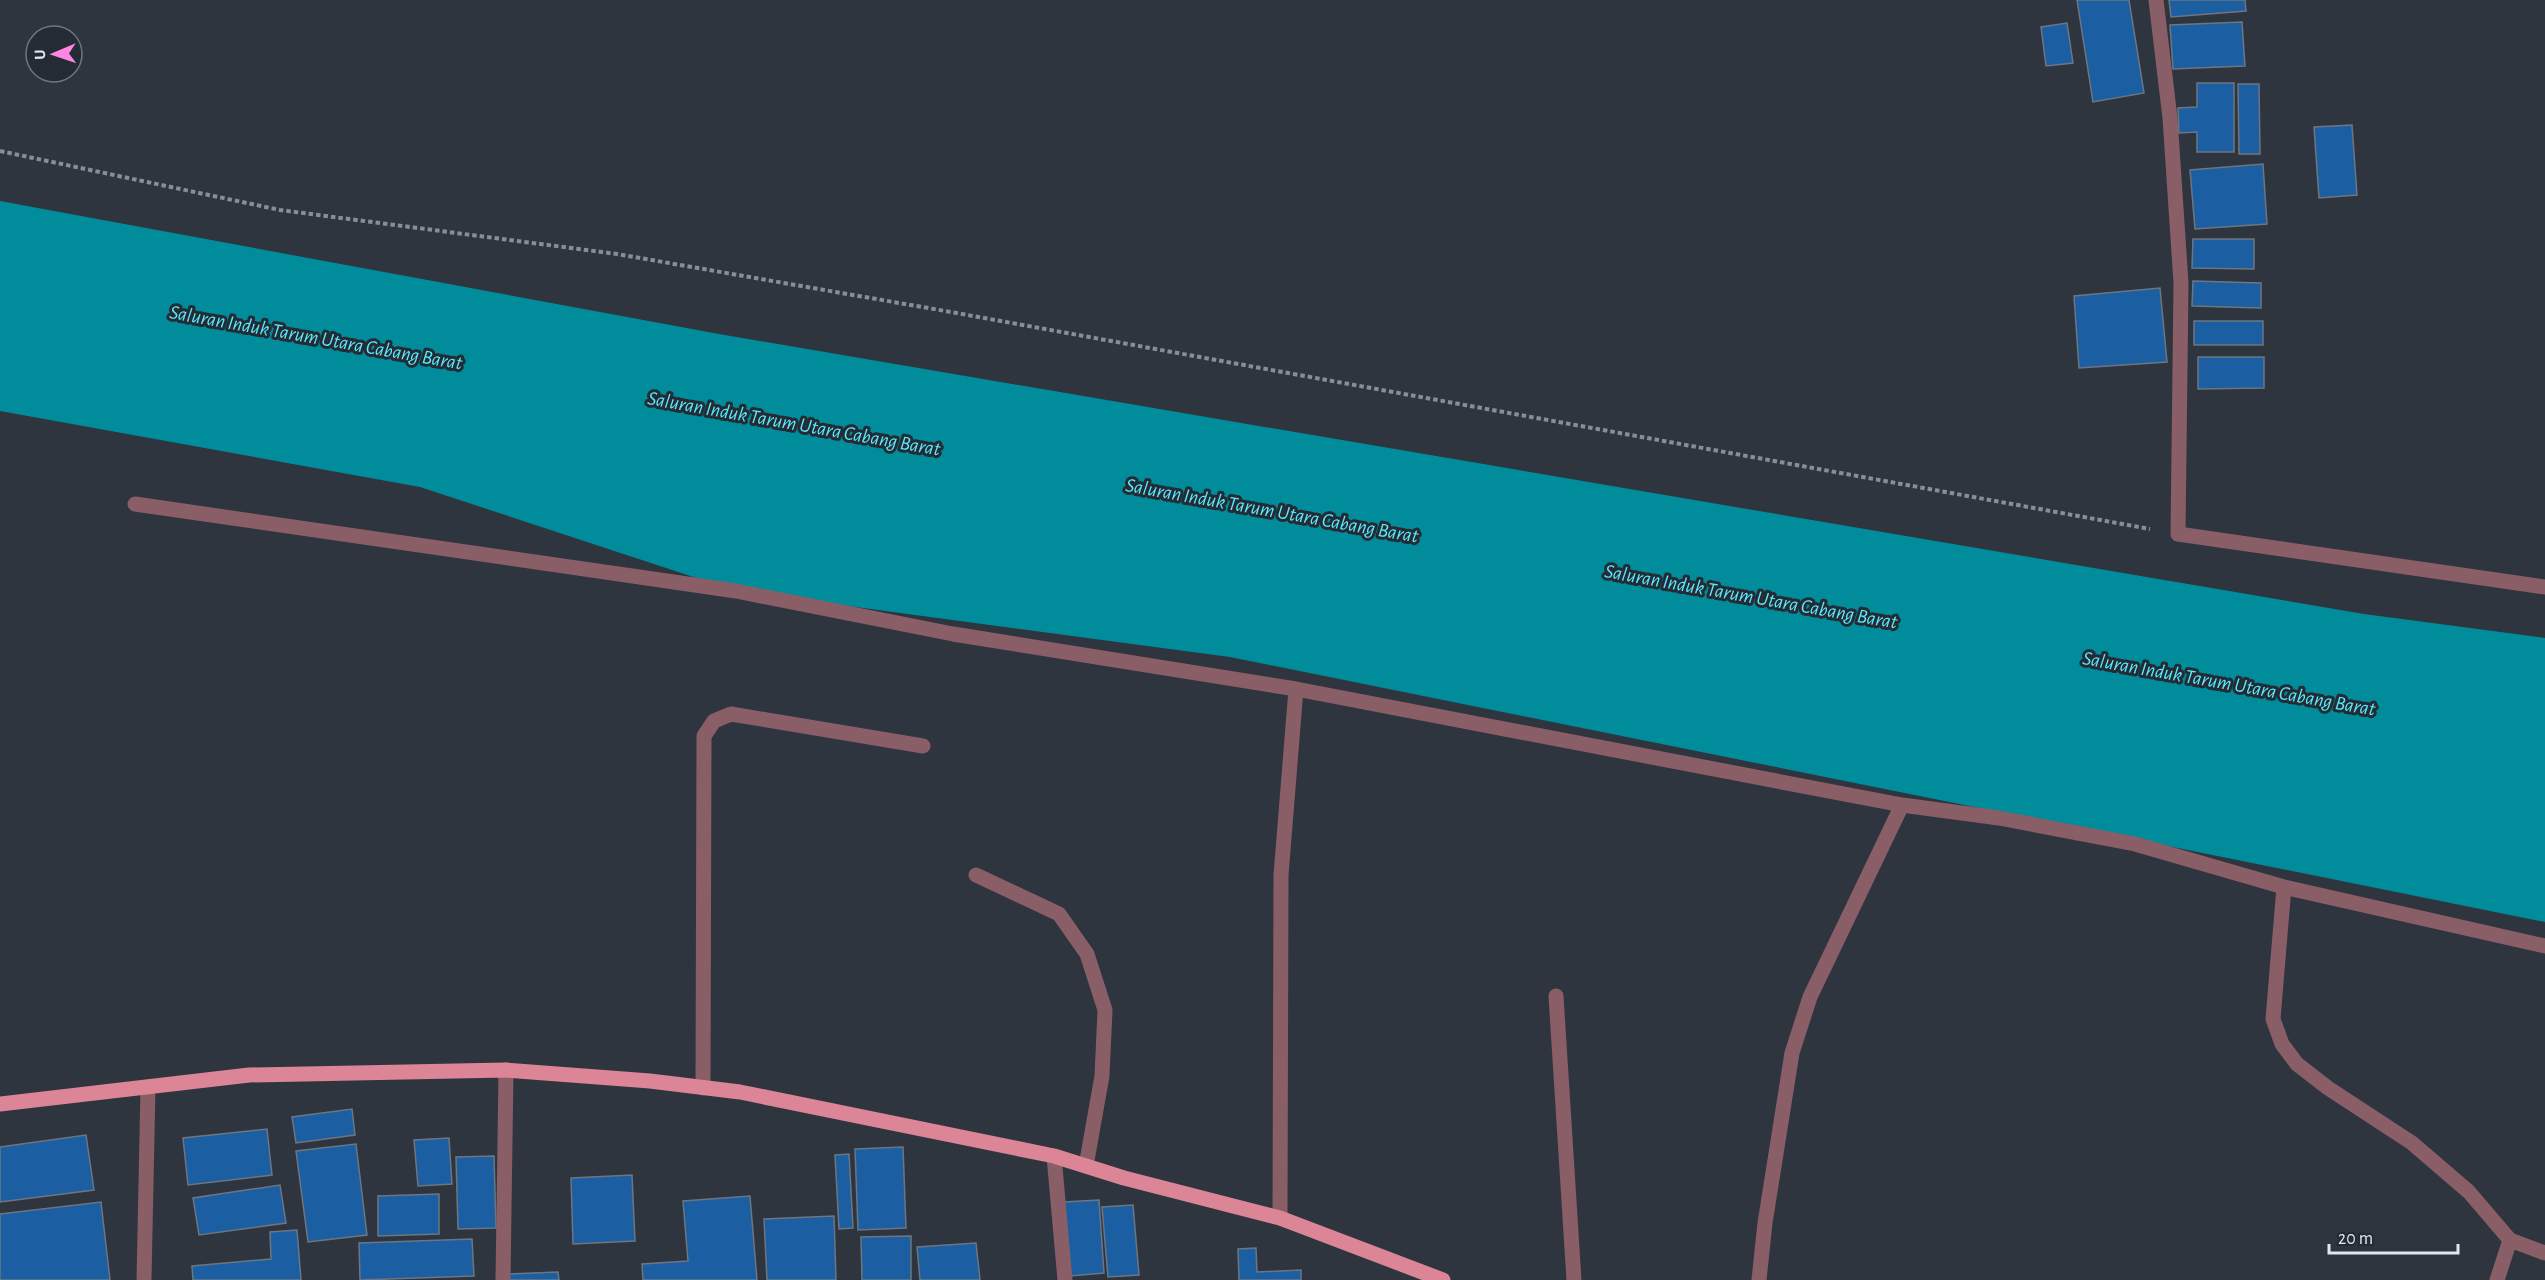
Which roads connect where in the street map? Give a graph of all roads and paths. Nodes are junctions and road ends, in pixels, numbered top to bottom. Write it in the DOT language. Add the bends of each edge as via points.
graph roads {
  1 [pos="2156,0"];
  2 [pos="0,151"];
  3 [pos="135,504"];
  4 [pos="2178,534"];
  5 [pos="2545,587"];
  6 [pos="1296,689"];
  7 [pos="923,746"];
  8 [pos="1902,805"];
  9 [pos="976,874"];
  10 [pos="2284,887"];
  11 [pos="2545,946"];
  12 [pos="1556,996"];
  13 [pos="506,1070"];
  14 [pos="148,1087"];
  15 [pos="703,1088"];
  16 [pos="0,1104"];
  17 [pos="1054,1156"];
  18 [pos="1086,1166"];
  19 [pos="1280,1218"];
  20 [pos="2510,1240"];
  21 [pos="2545,1252"];
  22 [pos="144,1280"];
  23 [pos="503,1280"];
  24 [pos="1065,1280"];
  25 [pos="1443,1280"];
  26 [pos="1574,1280"];
  27 [pos="1759,1280"];
  28 [pos="2498,1280"];
  1 -- 4 [label="street" via="2170,118 2181,283"];
  2 -- 4 [label="path" via="280,210 640,258"];
  3 -- 6 [label="street" via="736,591 953,634"];
  4 -- 5 [label="street"];
  6 -- 8 [label="street"];
  6 -- 19 [label="street" via="1281,875"];
  7 -- 15 [label="street" via="731,714 714,721 704,736"];
  8 -- 10 [label="street" via="1999,818 2135,844"];
  8 -- 27 [label="street" via="1810,997 1792,1053"];
  9 -- 18 [label="street" via="1059,914 1087,954 1105,1010 1102,1076"];
  10 -- 11 [label="street"];
  10 -- 20 [label="street" via="2273,1019 2282,1044 2297,1064 2328,1088 2412,1143 2469,1192"];
  12 -- 26 [label="street"];
  13 -- 14 [label="main road" via="249,1075"];
  13 -- 15 [label="main road"];
  13 -- 23 [label="street"];
  14 -- 16 [label="main road"];
  14 -- 22 [label="street"];
  15 -- 17 [label="main road" via="740,1092"];
  17 -- 18 [label="main road"];
  17 -- 24 [label="street"];
  18 -- 19 [label="main road"];
  19 -- 25 [label="main road"];
  20 -- 21 [label="street"];
  20 -- 28 [label="street"];
}
